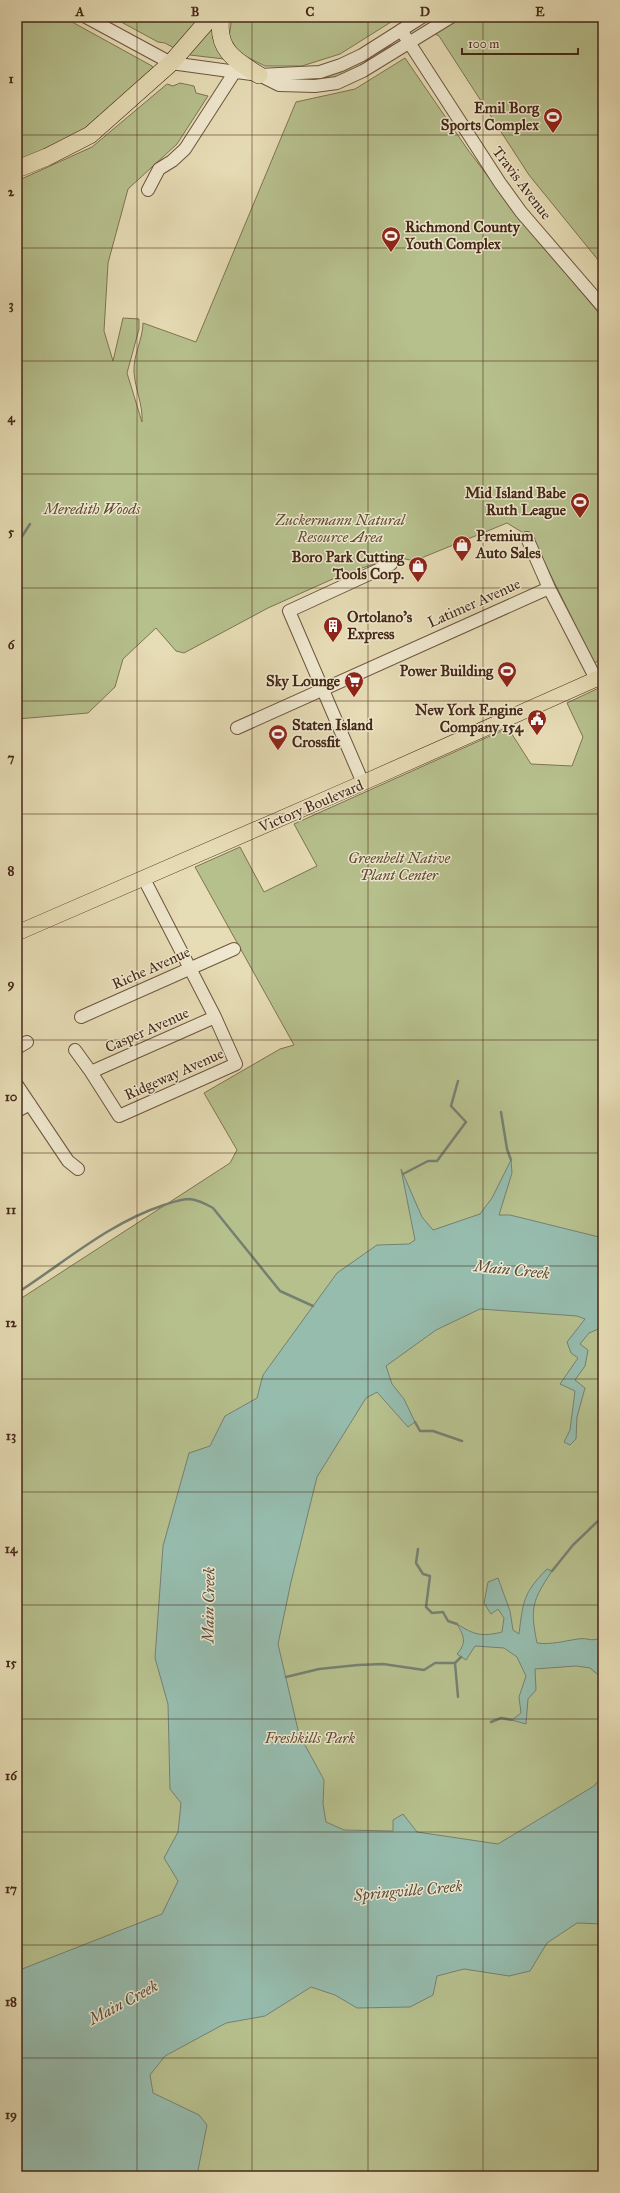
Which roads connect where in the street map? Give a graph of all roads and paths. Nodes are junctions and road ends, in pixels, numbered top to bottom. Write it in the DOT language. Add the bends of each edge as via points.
graph roads {
  1 [pos="86,17"];
  2 [pos="211,17"];
  3 [pos="221,17"];
  4 [pos="422,17"];
  5 [pos="451,17"];
  6 [pos="401,30"];
  7 [pos="408,44"];
  8 [pos="171,63"];
  9 [pos="234,73"];
  10 [pos="259,75"];
  11 [pos="17,169"];
  12 [pos="148,190"];
  13 [pos="603,307"];
  14 [pos="527,538"];
  15 [pos="391,564"];
  16 [pos="549,588"];
  17 [pos="599,677"];
  18 [pos="324,688"];
  19 [pos="237,728"];
  20 [pos="363,783"];
  21 [pos="144,879"];
  22 [pos="17,933"];
  23 [pos="234,949"];
  24 [pos="190,967"];
  25 [pos="82,1017"];
  26 [pos="216,1017"];
  27 [pos="75,1050"];
  28 [pos="91,1072"];
  29 [pos="17,1085"];
  30 [pos="30,1104"];
  31 [pos="17,1111"];
  32 [pos="78,1169"];
  1 -- 8 [label="street"];
  2 -- 8 [label="highway"];
  3 -- 10 [label="highway" via="219,30 230,54"];
  4 -- 6 [label="street"];
  5 -- 7 [label="street"];
  6 -- 7 [label="street, Travis Avenue"];
  6 -- 10 [label="street" via="362,54 320,72"];
  7 -- 10 [label="street" via="337,83 315,86 279,85"];
  7 -- 13 [label="street, Travis Avenue" via="508,195"];
  8 -- 9 [label="street"];
  8 -- 11 [label="highway" via="90,135"];
  9 -- 10 [label="street"];
  9 -- 12 [label="street" via="185,148 159,169"];
  14 -- 16 [label="street"];
  15 -- 18 [label="street" via="289,611"];
  16 -- 17 [label="street"];
  16 -- 18 [label="street, Latimer Avenue"];
  17 -- 20 [label="main road, Victory Boulevard"];
  18 -- 19 [label="street, Latimer Avenue"];
  18 -- 20 [label="street"];
  20 -- 21 [label="main road, Victory Boulevard"];
  21 -- 22 [label="main road, Victory Boulevard"];
  21 -- 24 [label="street, Ridgeway Avenue"];
  23 -- 24 [label="street, Riche Avenue"];
  24 -- 25 [label="street, Riche Avenue"];
  24 -- 26 [label="street, Ridgeway Avenue"];
  26 -- 28 [label="street, Casper Avenue"];
  26 -- 28 [label="street, Ridgeway Avenue" via="236,1064 119,1116"];
  27 -- 28 [label="street, Ridgeway Avenue"];
  29 -- 30 [label="street"];
  30 -- 31 [label="street"];
  30 -- 32 [label="street" via="68,1161"];
}
